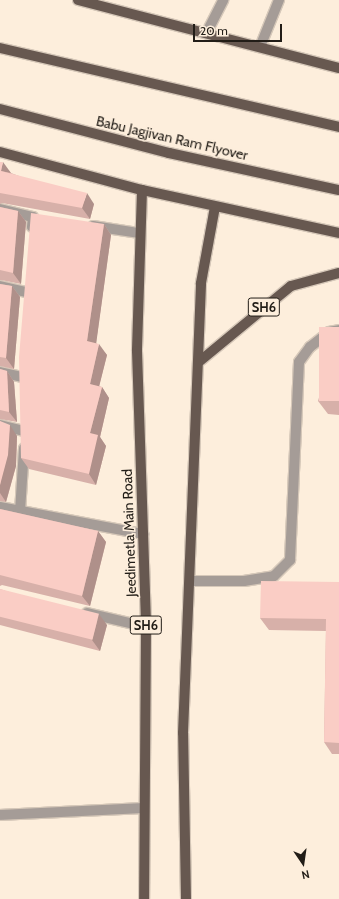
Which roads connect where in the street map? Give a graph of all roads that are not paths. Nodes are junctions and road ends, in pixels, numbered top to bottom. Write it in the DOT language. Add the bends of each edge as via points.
graph roads {
  1 [pos="78,0"];
  2 [pos="223,0"];
  3 [pos="279,0"];
  4 [pos="207,32"];
  5 [pos="260,47"];
  6 [pos="0,48"];
  7 [pos="339,68"];
  8 [pos="0,109"];
  9 [pos="339,128"];
  10 [pos="0,152"];
  11 [pos="142,190"];
  12 [pos="339,190"];
  13 [pos="215,207"];
  14 [pos="0,209"];
  15 [pos="33,217"];
  16 [pos="48,219"];
  17 [pos="78,224"];
  18 [pos="139,233"];
  19 [pos="339,233"];
  20 [pos="31,239"];
  21 [pos="339,273"];
  22 [pos="28,277"];
  23 [pos="0,286"];
  24 [pos="26,292"];
  25 [pos="25,307"];
  26 [pos="339,330"];
  27 [pos="200,361"];
  28 [pos="0,372"];
  29 [pos="22,392"];
  30 [pos="23,415"];
  31 [pos="0,426"];
  32 [pos="24,431"];
  33 [pos="0,507"];
  34 [pos="20,512"];
  35 [pos="143,534"];
  36 [pos="190,581"];
  37 [pos="77,610"];
  38 [pos="146,627"];
  39 [pos="144,808"];
  40 [pos="0,815"];
  41 [pos="144,899"];
  42 [pos="186,899"];
  1 -- 4 [label="main road"];
  2 -- 4 [label="street"];
  3 -- 5 [label="street"];
  4 -- 5 [label="main road"];
  5 -- 7 [label="main road"];
  6 -- 9 [label="main road"];
  8 -- 12 [label="main road, Babu Jagjivan Ram Flyover" via="169,153"];
  10 -- 11 [label="main road"];
  11 -- 13 [label="main road"];
  11 -- 18 [label="main road, Jeedimetla Main Road / SH6"];
  13 -- 19 [label="main road"];
  13 -- 27 [label="main road" via="201,283"];
  14 -- 15 [label="street"];
  15 -- 16 [label="street"];
  15 -- 20 [label="street"];
  17 -- 18 [label="street"];
  18 -- 35 [label="main road, Jeedimetla Main Road / SH6" via="137,351"];
  21 -- 27 [label="main road, SH6" via="291,286"];
  22 -- 24 [label="street"];
  23 -- 24 [label="street"];
  24 -- 25 [label="street"];
  26 -- 36 [label="street" via="329,332 310,347 299,362 290,560 274,576 244,581"];
  27 -- 36 [label="main road"];
  28 -- 29 [label="street" via="20,372"];
  30 -- 32 [label="street"];
  31 -- 32 [label="street"];
  32 -- 34 [label="street"];
  33 -- 34 [label="street"];
  34 -- 35 [label="street"];
  35 -- 38 [label="main road, Jeedimetla Main Road / SH6"];
  36 -- 42 [label="main road" via="183,733"];
  37 -- 38 [label="street"];
  38 -- 39 [label="main road, Jeedimetla Main Road / SH6"];
  39 -- 40 [label="street"];
  39 -- 41 [label="main road, Jeedimetla Main Road / SH6"];
}
